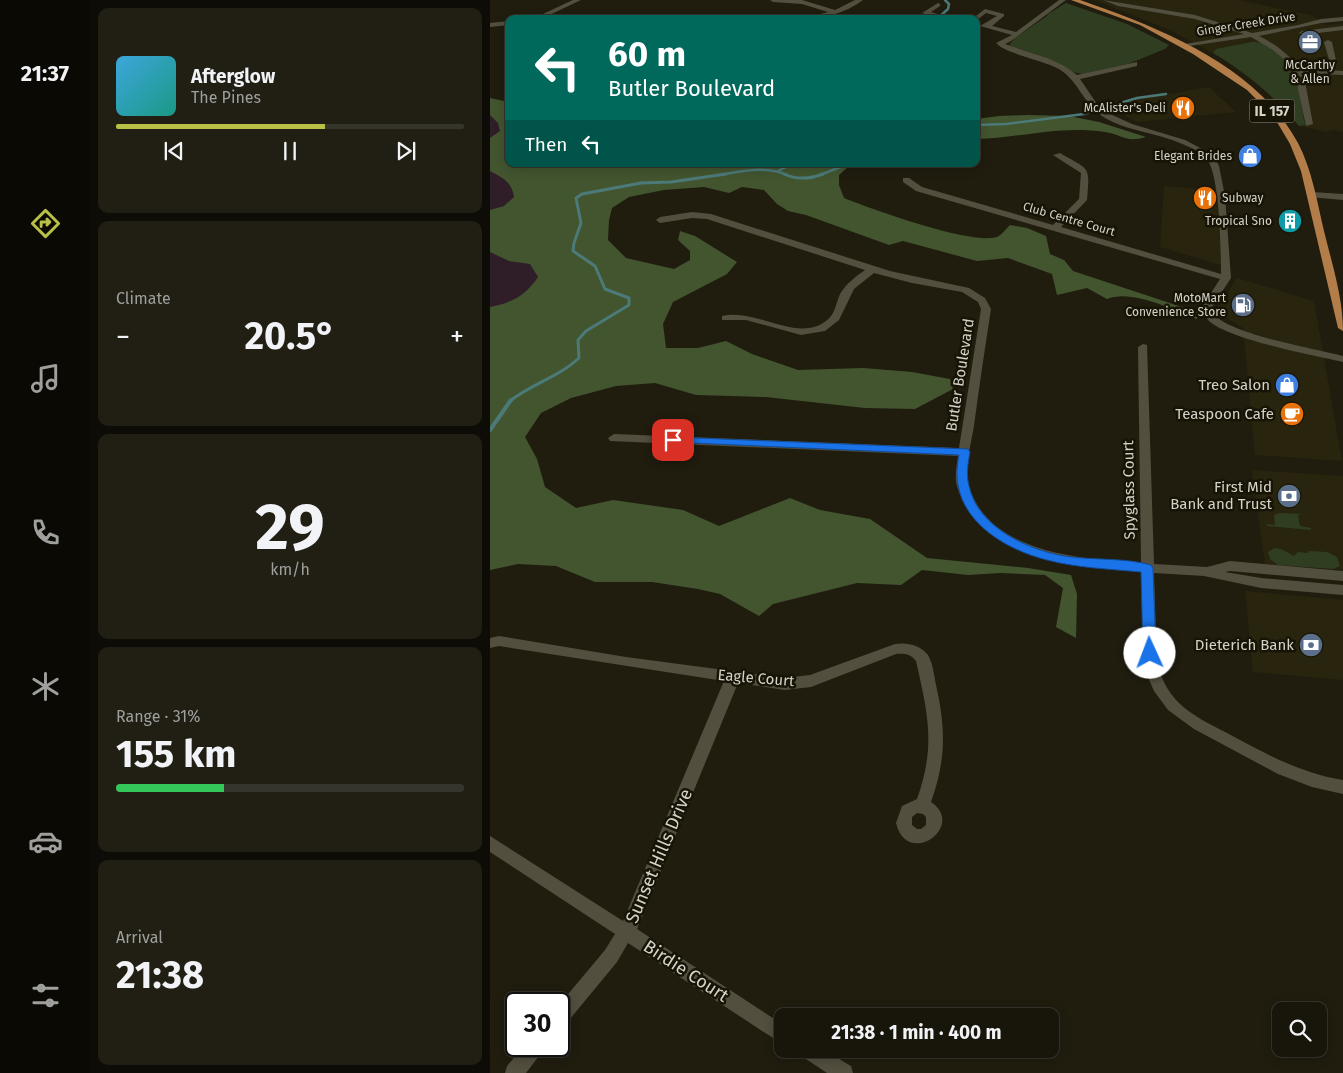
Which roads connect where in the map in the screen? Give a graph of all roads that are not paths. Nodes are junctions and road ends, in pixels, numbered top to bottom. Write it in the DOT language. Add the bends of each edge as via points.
graph roads {
  1 [pos="578,0"];
  2 [pos="774,0"];
  3 [pos="860,0"];
  4 [pos="1063,0"];
  5 [pos="1074,0"];
  6 [pos="1106,0"];
  7 [pos="938,5"];
  8 [pos="836,12"];
  9 [pos="544,15"];
  10 [pos="823,15"];
  11 [pos="929,15"];
  12 [pos="980,15"];
  13 [pos="1343,19"];
  14 [pos="505,23"];
  15 [pos="1311,24"];
  16 [pos="490,25"];
  17 [pos="980,25"];
  18 [pos="986,27"];
  19 [pos="1343,28"];
  20 [pos="1321,31"];
  21 [pos="1017,34"];
  22 [pos="1251,34"];
  23 [pos="1260,39"];
  24 [pos="1328,42"];
  25 [pos="1185,46"];
  26 [pos="1196,52"];
  27 [pos="1334,63"];
  28 [pos="1134,64"];
  29 [pos="1343,64"];
  30 [pos="1297,73"];
  31 [pos="1341,74"];
  32 [pos="1075,78"];
  33 [pos="1309,124"];
  34 [pos="1057,156"];
  35 [pos="906,180"];
  36 [pos="1312,195"];
  37 [pos="1343,197"];
  38 [pos="660,220"];
  39 [pos="1055,228"];
  40 [pos="873,269"];
  41 [pos="1226,278"];
  42 [pos="726,318"];
  43 [pos="1343,328"];
  44 [pos="1143,347"];
  45 [pos="1343,360"];
  46 [pos="614,438"];
  47 [pos="964,452"];
  48 [pos="1147,568"];
  49 [pos="1207,572"];
  50 [pos="1343,576"];
  51 [pos="1343,590"];
  52 [pos="490,644"];
  53 [pos="732,677"];
  54 [pos="1343,787"];
  55 [pos="922,807"];
  56 [pos="490,843"];
  57 [pos="626,933"];
  58 [pos="570,1006"];
  59 [pos="774,1029"];
  60 [pos="527,1057"];
  61 [pos="820,1058"];
  62 [pos="514,1073"];
  63 [pos="844,1073"];
  1 -- 9 [label="street"];
  2 -- 8 [label="street" via="802,2"];
  3 -- 8 [label="street"];
  4 -- 21 [label="street"];
  5 -- 25 [label="main road, IL 157" via="1142,24"];
  6 -- 22 [label="street" via="1195,16"];
  7 -- 11 [label="street" via="923,14"];
  8 -- 10 [label="street"];
  12 -- 18 [label="street" via="986,11 1002,15"];
  13 -- 15 [label="street, Ginger Creek Drive"];
  14 -- 16 [label="street"];
  15 -- 20 [label="street, Ginger Creek Drive"];
  15 -- 22 [label="street, Ginger Creek Drive"];
  17 -- 18 [label="street"];
  18 -- 21 [label="street"];
  19 -- 20 [label="street, Ginger Creek Drive"];
  20 -- 23 [label="street, Ginger Creek Drive"];
  21 -- 32 [label="street" via="1000,43 1044,60"];
  22 -- 23 [label="street"];
  22 -- 25 [label="street, Ginger Creek Drive"];
  23 -- 26 [label="street, Ginger Creek Drive"];
  23 -- 30 [label="street" via="1279,51"];
  24 -- 27 [label="street"];
  25 -- 26 [label="main road, IL 157"];
  26 -- 36 [label="main road, IL 157" via="1250,88 1277,116 1294,144"];
  27 -- 29 [label="street"];
  27 -- 31 [label="street"];
  28 -- 32 [label="street"];
  30 -- 31 [label="street"];
  30 -- 33 [label="street"];
  32 -- 41 [label="street" via="1095,108 1107,116 1131,127 1186,143 1211,158 1216,172 1225,241"];
  34 -- 39 [label="street" via="1083,170 1085,185 1083,200"];
  35 -- 39 [label="street, Club Centre Court" via="919,189"];
  36 -- 37 [label="street"];
  36 -- 43 [label="main road, IL 157"];
  38 -- 40 [label="street, Butler Boulevard" via="708,216"];
  39 -- 41 [label="street, Club Centre Court"];
  40 -- 42 [label="street" via="846,294 836,318 818,330 791,331 747,317"];
  40 -- 47 [label="street, Butler Boulevard" via="966,290 985,304"];
  41 -- 45 [label="street" via="1207,307 1211,318 1243,333"];
  44 -- 48 [label="street, Spyglass Court"];
  46 -- 47 [label="street"];
  47 -- 48 [label="street, Butler Boulevard" via="963,487 968,500 983,522 998,534 1047,556"];
  48 -- 49 [label="street, Butler Boulevard"];
  48 -- 54 [label="street, Spyglass Court" via="1150,666 1154,680 1173,706 1189,719 1289,773"];
  49 -- 50 [label="street, Butler Boulevard" via="1230,566"];
  49 -- 51 [label="street, Butler Boulevard" via="1233,579"];
  52 -- 53 [label="street, Eagle Court" via="499,641"];
  53 -- 55 [label="street, Eagle Court" via="800,683 895,649 904,648 919,654 924,659 937,730 932,778"];
  53 -- 57 [label="street, Sunset Hills Drive"];
  56 -- 57 [label="street, Birdie Court"];
  57 -- 58 [label="street, Sunset Hills Drive"];
  57 -- 59 [label="street, Birdie Court"];
  60 -- 62 [label="street"];
  61 -- 63 [label="street"];
}
